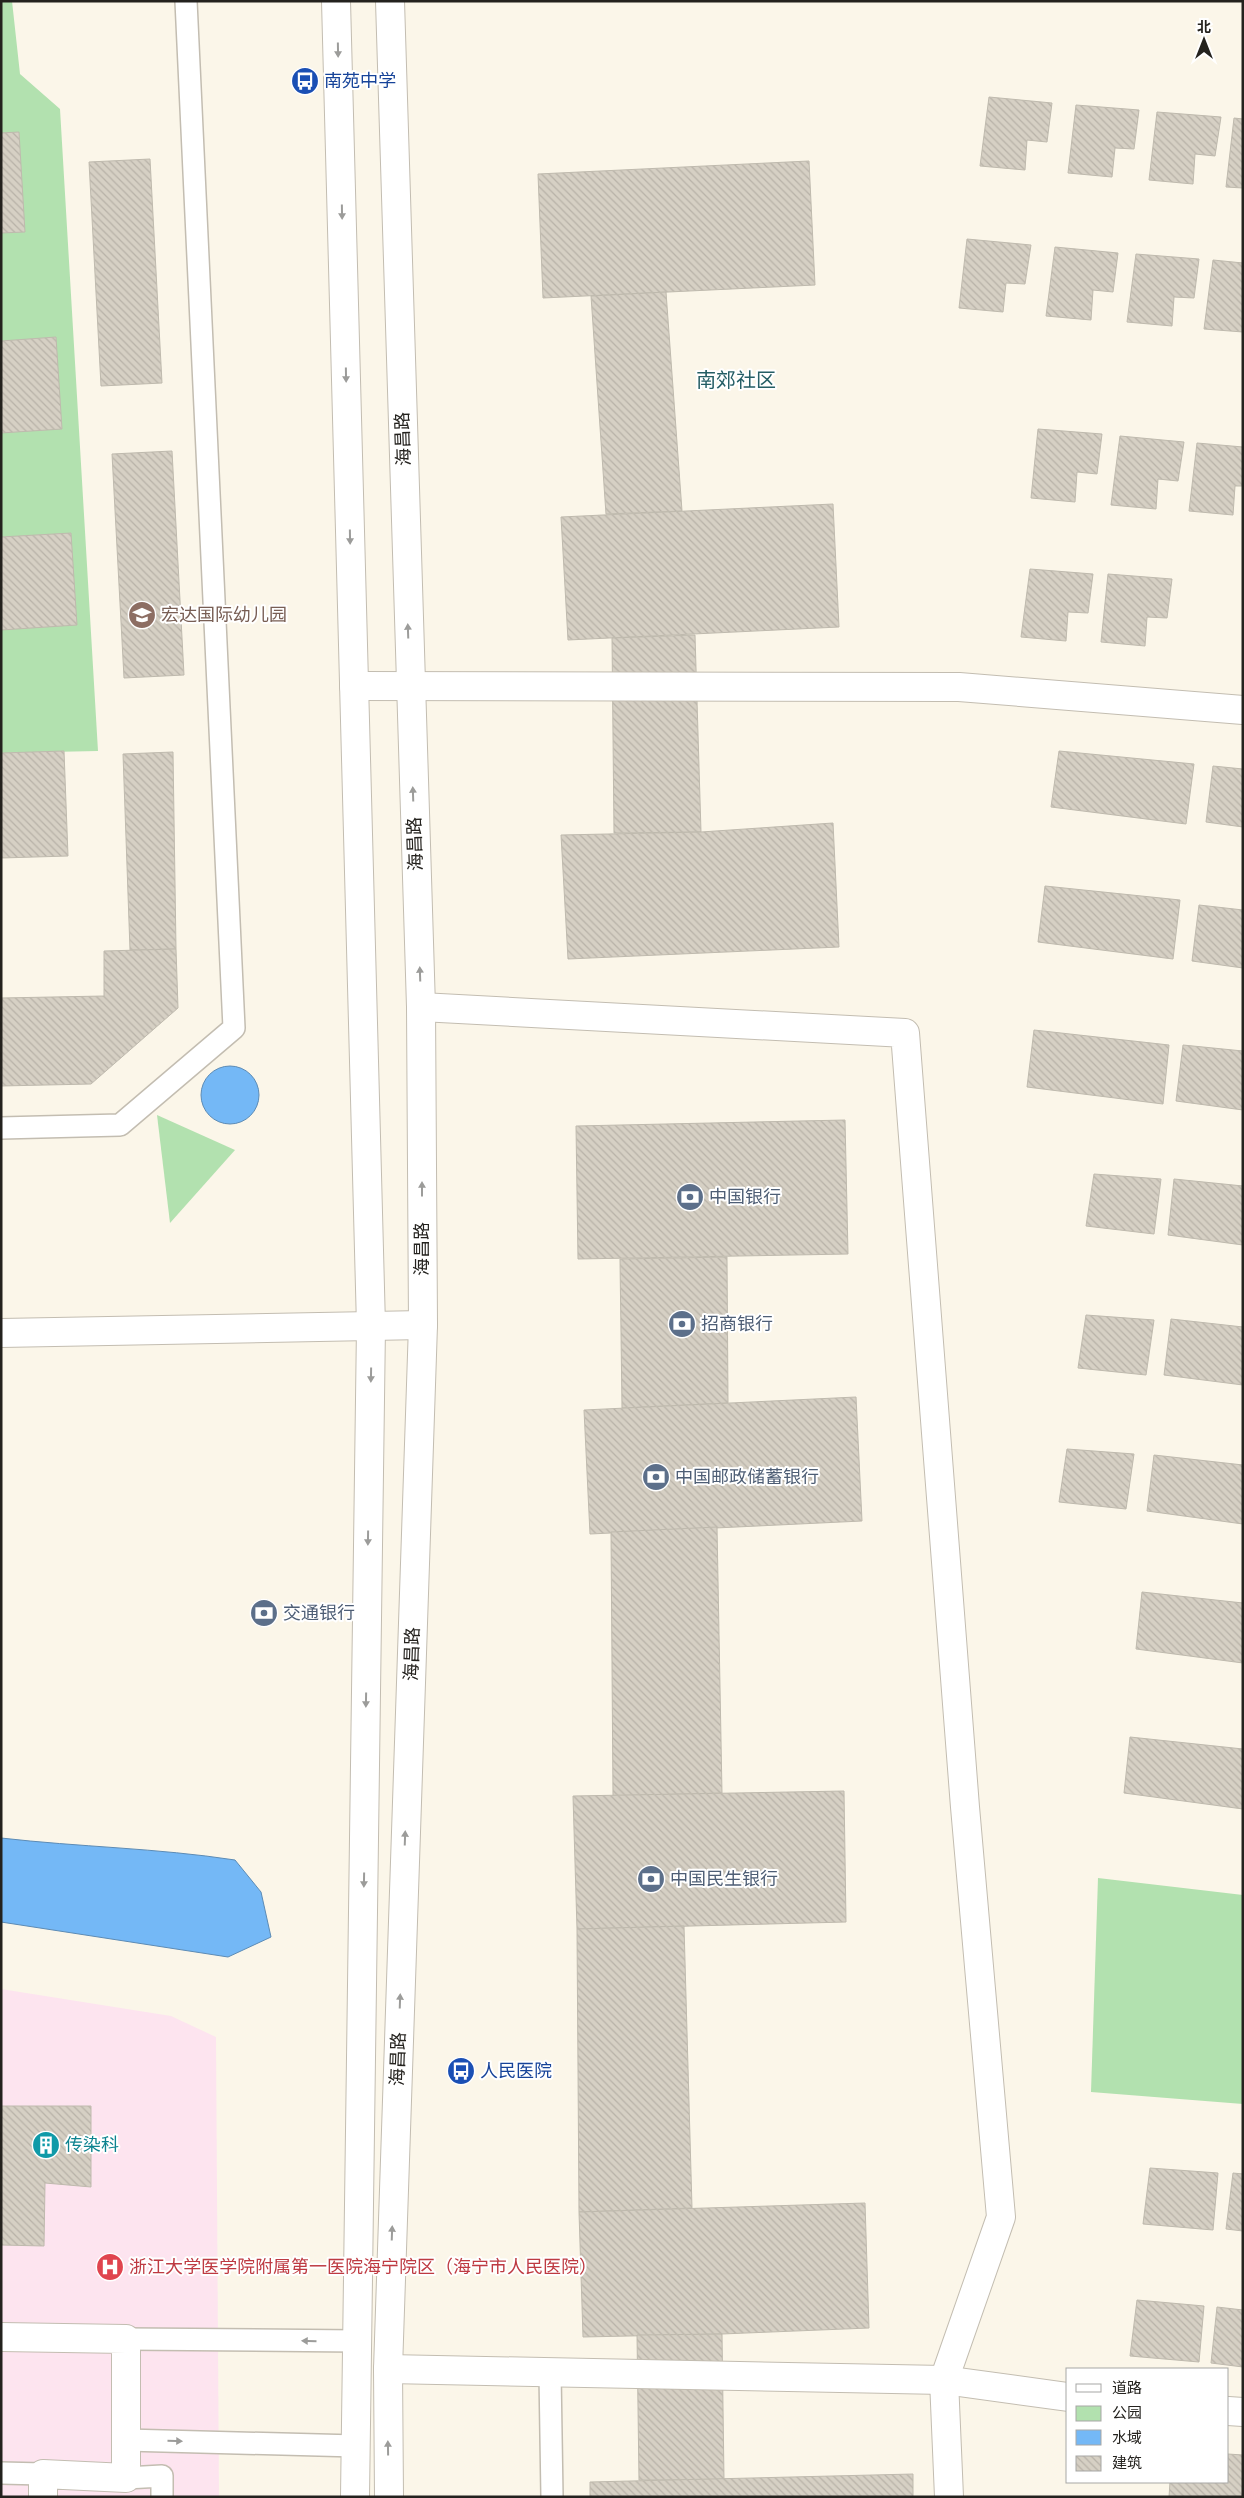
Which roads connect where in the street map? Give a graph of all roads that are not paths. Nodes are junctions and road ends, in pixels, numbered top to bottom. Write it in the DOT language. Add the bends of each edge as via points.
graph roads {
  1 [pos="186,1"];
  2 [pos="336,1"];
  3 [pos="390,1"];
  4 [pos="410,685"];
  5 [pos="354,686"];
  6 [pos="1243,710"];
  7 [pos="421,1007"];
  8 [pos="1,1128"];
  9 [pos="422,1325"];
  10 [pos="371,1326"];
  11 [pos="1,1333"];
  12 [pos="1,2337"];
  13 [pos="126,2339"];
  14 [pos="358,2342"];
  15 [pos="388,2370"];
  16 [pos="550,2373"];
  17 [pos="944,2380"];
  18 [pos="1066,2397"];
  19 [pos="1229,2411"];
  20 [pos="1243,2412"];
  21 [pos="126,2440"];
  22 [pos="356,2446"];
  23 [pos="1,2473"];
  24 [pos="126,2478"];
  25 [pos="43,2486"];
  26 [pos="162,2497"];
  27 [pos="355,2497"];
  28 [pos="389,2497"];
  29 [pos="552,2497"];
  30 [pos="949,2497"];
  1 -- 8 [label="lane" via="234,1028 120,1125"];
  2 -- 5 [label="main road, 海昌路, one-way"];
  4 -- 3 [label="main road, 海昌路, one-way"];
  4 -- 5 [label="main road"];
  4 -- 6 [label="main road" via="959,687"];
  7 -- 4 [label="main road, 海昌路, one-way"];
  5 -- 10 [label="main road, 海昌路"];
  9 -- 7 [label="main road, 海昌路, one-way"];
  7 -- 17 [label="main road" via="905,1033 965,1808 1001,2217"];
  9 -- 10 [label="main road"];
  15 -- 9 [label="main road, 海昌路, one-way"];
  10 -- 11 [label="main road"];
  10 -- 14 [label="main road, 海昌路, one-way"];
  12 -- 13 [label="main road"];
  14 -- 13 [label="lane, one-way"];
  13 -- 21 [label="main road"];
  14 -- 22 [label="main road, 海昌路"];
  15 -- 16 [label="main road"];
  28 -- 15 [label="main road, 海昌路, one-way"];
  16 -- 17 [label="main road"];
  16 -- 29 [label="lane"];
  17 -- 18 [label="main road"];
  17 -- 30 [label="main road"];
  19 -- 20 [label="main road"];
  21 -- 22 [label="lane, one-way"];
  21 -- 24 [label="main road"];
  22 -- 27 [label="main road, 海昌路"];
  23 -- 25 [label="lane"];
  24 -- 25 [label="main road"];
  24 -- 26 [label="lane" via="162,2476"];
}
